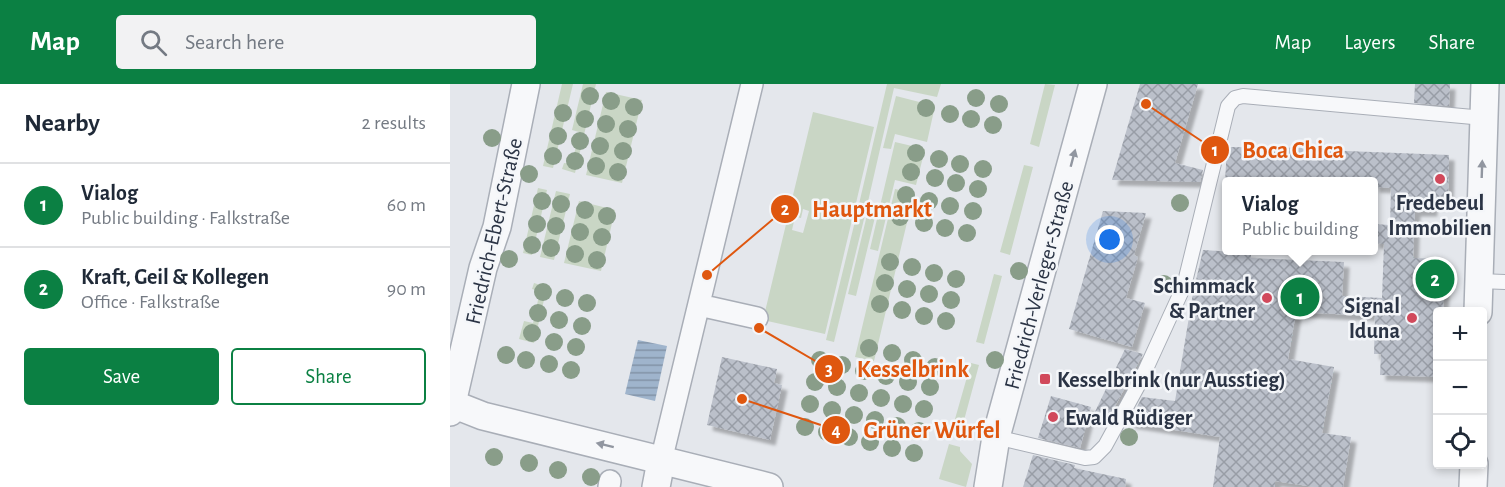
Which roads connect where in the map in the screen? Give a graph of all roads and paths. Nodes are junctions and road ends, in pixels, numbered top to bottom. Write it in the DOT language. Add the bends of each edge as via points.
graph roads {
  1 [pos="525,84"];
  2 [pos="752,84"];
  3 [pos="1093,84"];
  4 [pos="1485,84"];
  5 [pos="1484,118"];
  6 [pos="1492,282"];
  7 [pos="699,305"];
  8 [pos="1480,307"];
  9 [pos="757,318"];
  10 [pos="451,406"];
  11 [pos="996,437"];
  12 [pos="1474,469"];
  13 [pos="659,474"];
  14 [pos="760,486"];
  15 [pos="988,487"];
  16 [pos="1473,487"];
  1 -- 10 [label="street, Friedrich-Ebert-Straße" via="497,227 483,268"];
  2 -- 7 [label="street"];
  11 -- 3 [label="street, Friedrich-Verleger-Straße, one-way"];
  4 -- 5 [label="street"];
  6 -- 5 [label="street, one-way"];
  5 -- 11 [label="lane" via="1235,98 1228,106 1184,286 1140,382 1105,446 1094,457 1085,458"];
  6 -- 8 [label="street"];
  7 -- 9 [label="street"];
  7 -- 13 [label="street"];
  13 -- 10 [label="street, one-way" via="648,456"];
  11 -- 15 [label="street, Friedrich-Verleger-Straße"];
  12 -- 16 [label="street"];
  13 -- 14 [label="street"];
}
